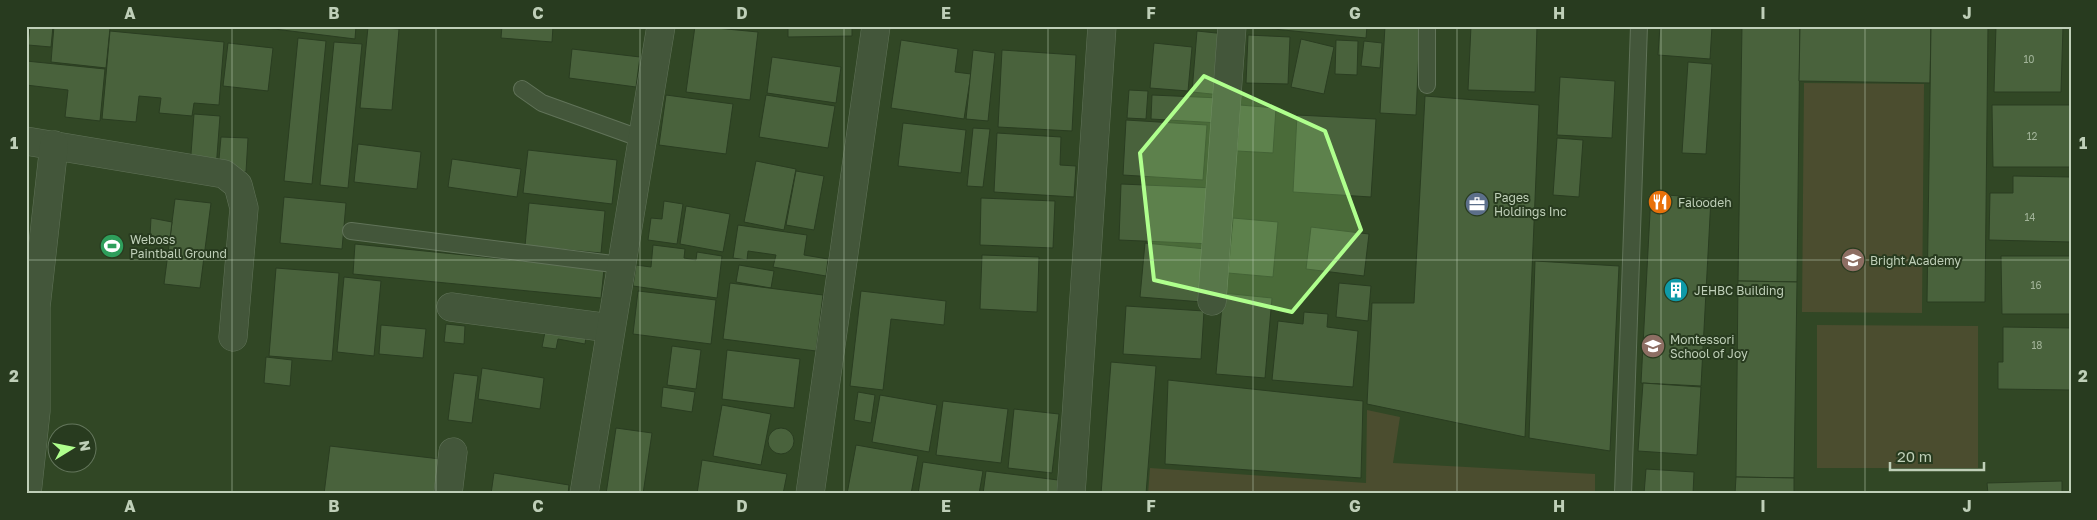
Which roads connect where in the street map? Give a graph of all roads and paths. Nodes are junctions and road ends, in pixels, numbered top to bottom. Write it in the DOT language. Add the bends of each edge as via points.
graph roads {
  1 [pos="661,26"];
  2 [pos="876,26"];
  3 [pos="1102,26"];
  4 [pos="1232,26"];
  5 [pos="1427,26"];
  6 [pos="1639,26"];
  7 [pos="1427,85"];
  8 [pos="522,89"];
  9 [pos="642,139"];
  10 [pos="26,141"];
  11 [pos="54,145"];
  12 [pos="351,231"];
  13 [pos="621,265"];
  14 [pos="1212,301"];
  15 [pos="451,307"];
  16 [pos="610,328"];
  17 [pos="233,337"];
  18 [pos="453,452"];
  19 [pos="27,494"];
  20 [pos="448,494"];
  21 [pos="584,494"];
  22 [pos="810,494"];
  23 [pos="1071,494"];
  24 [pos="1623,494"];
  1 -- 9 [label="street"];
  2 -- 22 [label="street"];
  3 -- 23 [label="street"];
  4 -- 14 [label="street"];
  5 -- 7 [label="lane"];
  6 -- 24 [label="lane"];
  8 -- 9 [label="lane" via="542,103"];
  9 -- 13 [label="street"];
  10 -- 11 [label="street"];
  11 -- 17 [label="street" via="224,174 238,185 244,208"];
  11 -- 19 [label="street" via="36,307 36,411"];
  12 -- 13 [label="lane"];
  13 -- 16 [label="street"];
  15 -- 16 [label="street"];
  16 -- 21 [label="street"];
  18 -- 20 [label="street"];
}
